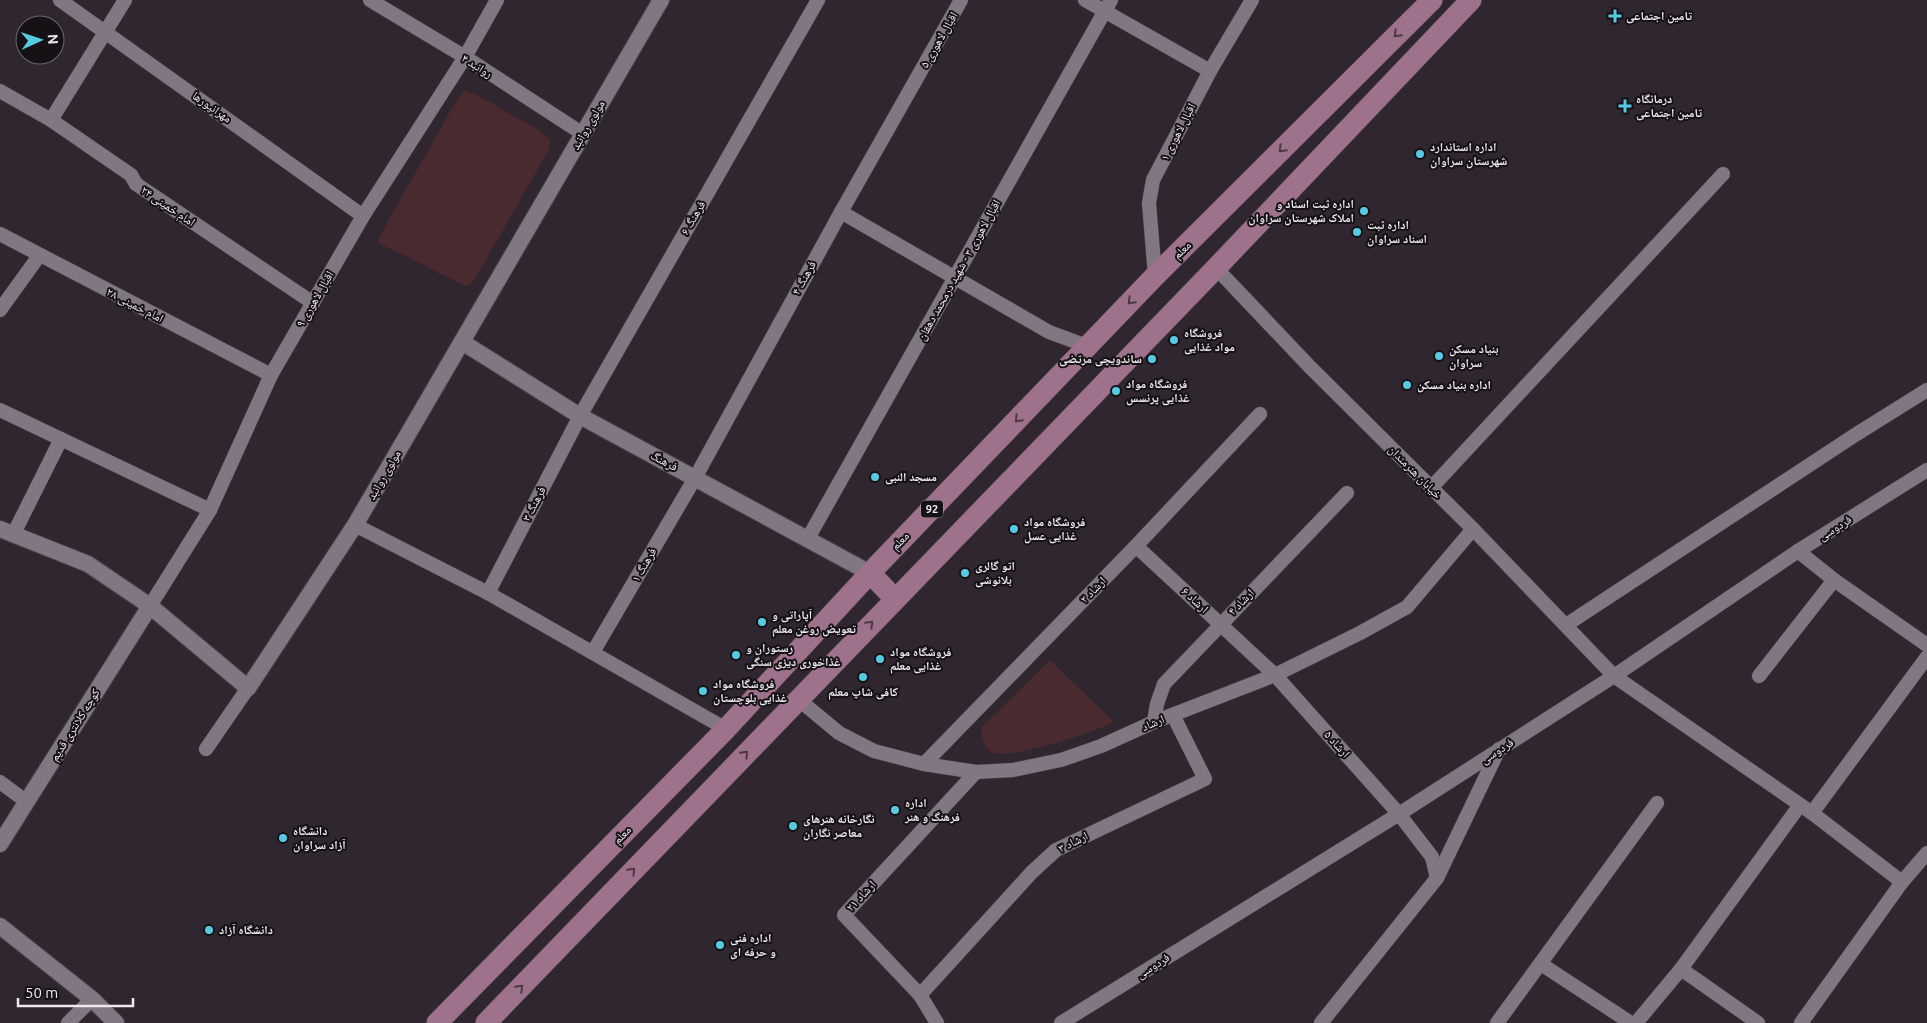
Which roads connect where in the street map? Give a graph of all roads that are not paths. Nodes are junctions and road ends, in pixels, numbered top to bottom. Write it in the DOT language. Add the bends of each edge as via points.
graph roads {
  1 [pos="60,0"];
  2 [pos="125,0"];
  3 [pos="370,0"];
  4 [pos="497,0"];
  5 [pos="661,0"];
  6 [pos="818,0"];
  7 [pos="961,0"];
  8 [pos="1085,0"];
  9 [pos="1252,0"];
  10 [pos="1432,0"];
  11 [pos="1471,0"];
  12 [pos="1108,6"];
  13 [pos="104,32"];
  14 [pos="465,57"];
  15 [pos="1210,70"];
  16 [pos="916,80"];
  17 [pos="0,92"];
  18 [pos="51,120"];
  19 [pos="584,134"];
  20 [pos="1723,174"];
  21 [pos="841,212"];
  22 [pos="363,216"];
  23 [pos="0,234"];
  24 [pos="39,256"];
  25 [pos="1216,268"];
  26 [pos="955,276"];
  27 [pos="1154,276"];
  28 [pos="313,303"];
  29 [pos="0,310"];
  30 [pos="462,342"];
  31 [pos="1087,346"];
  32 [pos="271,375"];
  33 [pos="1927,390"];
  34 [pos="0,410"];
  35 [pos="1260,414"];
  36 [pos="580,416"];
  37 [pos="61,439"];
  38 [pos="1927,470"];
  39 [pos="695,478"];
  40 [pos="1431,488"];
  41 [pos="1347,493"];
  42 [pos="210,510"];
  43 [pos="355,525"];
  44 [pos="1473,528"];
  45 [pos="7,532"];
  46 [pos="807,540"];
  47 [pos="1136,546"];
  48 [pos="1798,551"];
  49 [pos="870,573"];
  50 [pos="1834,580"];
  51 [pos="488,593"];
  52 [pos="895,599"];
  53 [pos="150,606"];
  54 [pos="1221,623"];
  55 [pos="1566,625"];
  56 [pos="1927,645"];
  57 [pos="593,652"];
  58 [pos="1927,657"];
  59 [pos="1275,675"];
  60 [pos="1614,676"];
  61 [pos="1759,676"];
  62 [pos="248,688"];
  63 [pos="798,699"];
  64 [pos="1173,715"];
  65 [pos="1154,722"];
  66 [pos="726,728"];
  67 [pos="206,749"];
  68 [pos="1499,749"];
  69 [pos="924,764"];
  70 [pos="976,772"];
  71 [pos="0,782"];
  72 [pos="27,802"];
  73 [pos="1656,803"];
  74 [pos="1800,805"];
  75 [pos="1812,813"];
  76 [pos="1399,814"];
  77 [pos="0,844"];
  78 [pos="1927,853"];
  79 [pos="1437,878"];
  80 [pos="1902,882"];
  81 [pos="0,926"];
  82 [pos="1541,964"];
  83 [pos="1681,969"];
  84 [pos="920,995"];
  85 [pos="92,999"];
  86 [pos="68,1023"];
  87 [pos="116,1023"];
  88 [pos="437,1023"];
  89 [pos="486,1023"];
  90 [pos="937,1023"];
  91 [pos="1061,1023"];
  92 [pos="1321,1023"];
  93 [pos="1497,1023"];
  94 [pos="1631,1023"];
  95 [pos="1636,1023"];
  96 [pos="1758,1023"];
  97 [pos="1802,1023"];
  1 -- 13 [label="street, مهرانپورها"];
  2 -- 13 [label="street"];
  3 -- 14 [label="street, روانبد ۴"];
  4 -- 14 [label="street, اقبال لاهوری ۹"];
  5 -- 19 [label="street, مولوی روانبد"];
  6 -- 36 [label="street, فرهنگ ۶"];
  7 -- 16 [label="street, اقبال لاهوری ۵"];
  8 -- 12 [label="street"];
  9 -- 15 [label="street, اقبال لاهوری ۱"];
  10 -- 27 [label="main road, معلم / 92, one-way"];
  11 -- 25 [label="main road"];
  12 -- 15 [label="street"];
  12 -- 26 [label="street, اقبال لاهوری ۳ - شهید درمحمد دهقان"];
  13 -- 18 [label="street"];
  13 -- 22 [label="street, مهرانپورها"];
  14 -- 19 [label="street, روانبد ۴"];
  14 -- 22 [label="street, اقبال لاهوری ۹"];
  15 -- 27 [label="street, اقبال لاهوری ۱" via="1153,180 1149,203"];
  16 -- 21 [label="street, فرهنگ ۴"];
  17 -- 18 [label="street, امام خمینی ۲۴"];
  18 -- 28 [label="street, امام خمینی ۲۴" via="131,175 136,184"];
  19 -- 30 [label="street, مولوی روانبد"];
  20 -- 40 [label="street"];
  21 -- 26 [label="street"];
  21 -- 39 [label="street, فرهنگ ۴"];
  22 -- 28 [label="street, اقبال لاهوری ۹"];
  23 -- 24 [label="street, امام خمینی ۲۸"];
  24 -- 29 [label="street"];
  24 -- 32 [label="street, امام خمینی ۲۸"];
  25 -- 40 [label="street, خیابان هنرمندان"];
  25 -- 52 [label="main road"];
  26 -- 31 [label="street" via="1049,332"];
  26 -- 46 [label="street, اقبال لاهوری ۳ - شهید درمحمد دهقان"];
  27 -- 31 [label="main road, معلم / 92, one-way"];
  28 -- 32 [label="street, اقبال لاهوری ۹"];
  30 -- 36 [label="street, فرهنگ"];
  30 -- 43 [label="street, مولوی روانبد"];
  31 -- 49 [label="main road, معلم / 92, one-way"];
  32 -- 42 [label="street, اقبال لاهوری ۹"];
  33 -- 55 [label="street"];
  34 -- 37 [label="street"];
  35 -- 47 [label="street, ارشاد ۲"];
  36 -- 39 [label="street, فرهنگ"];
  36 -- 51 [label="street, فرهنگ ۳"];
  37 -- 42 [label="street"];
  37 -- 45 [label="street"];
  38 -- 48 [label="street, فردوسی"];
  39 -- 46 [label="street, فرهنگ"];
  39 -- 57 [label="street, فرهنگ ۱"];
  40 -- 44 [label="street, خیابان هنرمندان"];
  41 -- 54 [label="street, ارشاد ۴"];
  42 -- 53 [label="street, اقبال لاهوری ۹"];
  43 -- 51 [label="street"];
  43 -- 62 [label="street, مولوی روانبد"];
  44 -- 55 [label="street, خیابان هنرمندان"];
  44 -- 59 [label="street, ارشاد" via="1407,606"];
  45 -- 53 [label="street" via="88,564"];
  46 -- 49 [label="street, فرهنگ"];
  47 -- 54 [label="street, ارشاد ۶"];
  47 -- 69 [label="street, ارشاد ۲"];
  48 -- 50 [label="street"];
  48 -- 60 [label="street, فردوسی"];
  49 -- 52 [label="main road"];
  49 -- 66 [label="main road, معلم / 92"];
  50 -- 56 [label="street"];
  50 -- 61 [label="street"];
  51 -- 57 [label="street"];
  63 -- 52 [label="main road, one-way"];
  53 -- 62 [label="street"];
  53 -- 72 [label="street, کوچه کلانتری قدیم"];
  54 -- 59 [label="street, ارشاد ۶"];
  54 -- 65 [label="street, ارشاد ۴" via="1164,684"];
  55 -- 60 [label="street, خیابان هنرمندان"];
  57 -- 66 [label="street"];
  58 -- 75 [label="street"];
  59 -- 64 [label="street, ارشاد"];
  59 -- 76 [label="street, ارشاد ۵"];
  60 -- 68 [label="street, فردوسی"];
  60 -- 74 [label="street, خیابان هنرمندان"];
  62 -- 67 [label="street"];
  63 -- 69 [label="street, ارشاد" via="838,733 874,751"];
  89 -- 63 [label="main road, one-way"];
  64 -- 65 [label="street, ارشاد"];
  64 -- 84 [label="street, ارشاد ۳" via="1205,779 1056,850"];
  65 -- 70 [label="street, ارشاد" via="1061,760 1013,770"];
  66 -- 88 [label="main road, معلم / 92"];
  68 -- 76 [label="street, فردوسی"];
  68 -- 79 [label="street"];
  69 -- 70 [label="street, ارشاد"];
  70 -- 84 [label="street, ارشاد ۲۱" via="844,916"];
  71 -- 72 [label="street"];
  72 -- 77 [label="street, کوچه کلانتری قدیم"];
  73 -- 82 [label="street"];
  74 -- 75 [label="street, خیابان هنرمندان"];
  74 -- 83 [label="street"];
  75 -- 80 [label="street, خیابان هنرمندان"];
  76 -- 79 [label="street, ارشاد ۵" via="1432,857"];
  76 -- 91 [label="street, فردوسی"];
  78 -- 80 [label="street"];
  79 -- 92 [label="street"];
  80 -- 97 [label="street"];
  81 -- 85 [label="street"];
  82 -- 93 [label="street"];
  82 -- 94 [label="street"];
  83 -- 95 [label="street"];
  83 -- 96 [label="street"];
  84 -- 90 [label="street, ارشاد ۲۱"];
  85 -- 86 [label="street"];
  85 -- 87 [label="street"];
}
